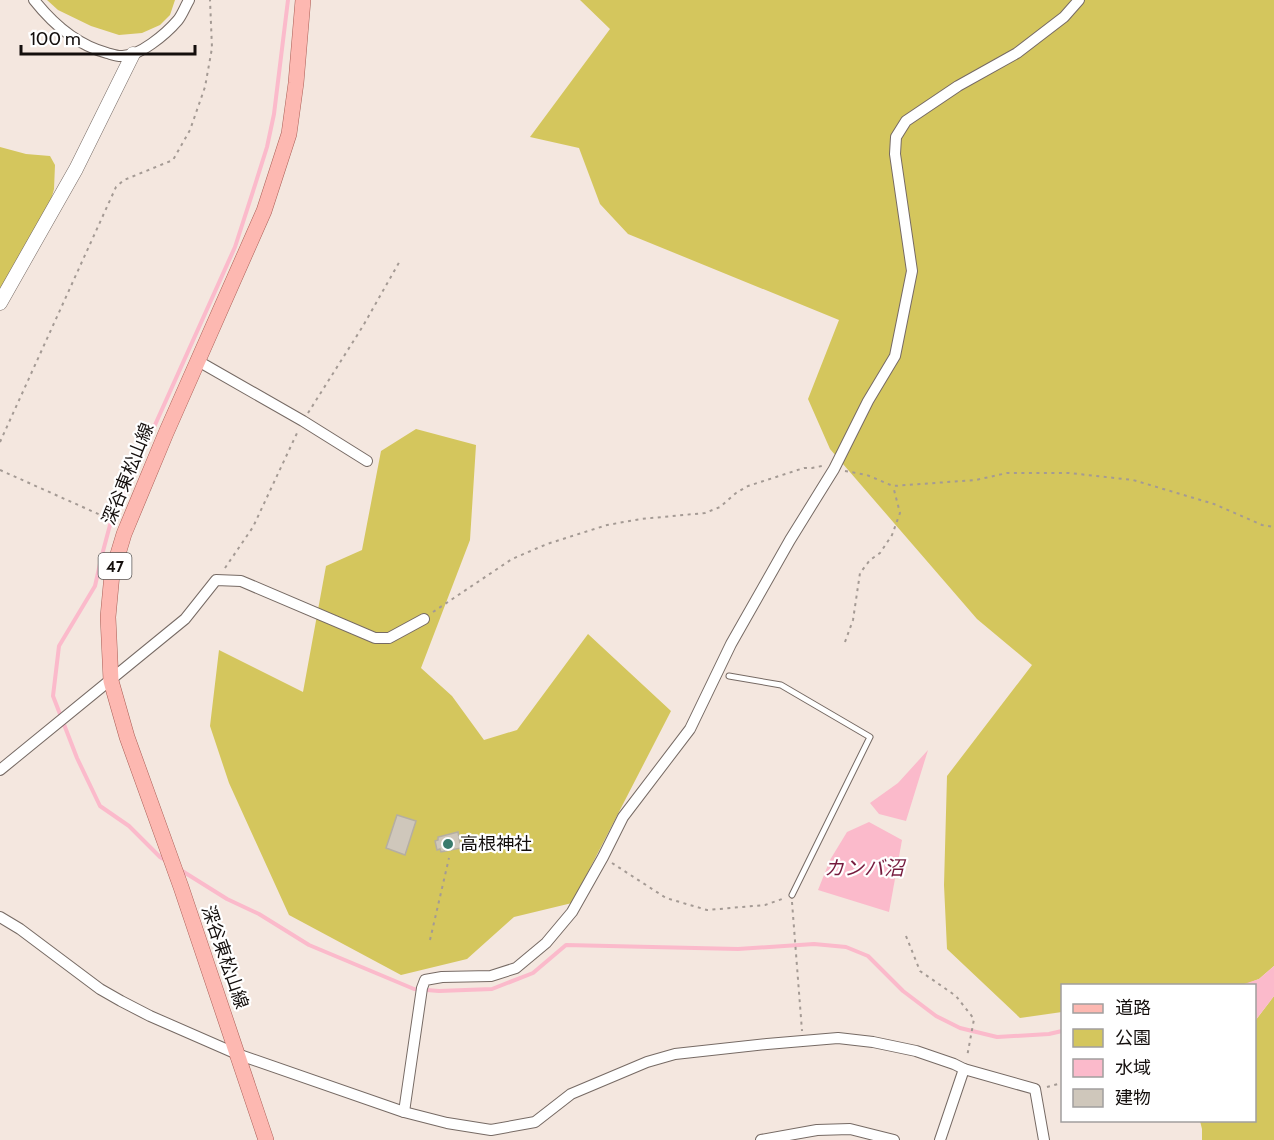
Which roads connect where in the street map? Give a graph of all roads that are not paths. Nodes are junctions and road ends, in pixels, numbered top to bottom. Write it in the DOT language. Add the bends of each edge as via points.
graph roads {
  1 [pos="34,0"];
  2 [pos="189,0"];
  3 [pos="303,0"];
  4 [pos="1078,0"];
  5 [pos="134,54"];
  6 [pos="0,303"];
  7 [pos="198,360"];
  8 [pos="367,461"];
  9 [pos="424,618"];
  10 [pos="729,676"];
  11 [pos="111,681"];
  12 [pos="0,770"];
  13 [pos="792,895"];
  14 [pos="0,917"];
  15 [pos="237,1054"];
  16 [pos="964,1069"];
  17 [pos="404,1112"];
  18 [pos="492,1135"];
  19 [pos="266,1140"];
  20 [pos="761,1140"];
  21 [pos="894,1140"];
  22 [pos="940,1140"];
  23 [pos="1044,1140"];
  1 -- 5 [label="street" via="60,27 92,49 120,56"];
  2 -- 5 [label="street" via="179,20"];
  3 -- 7 [label="main road, 深谷東松山線 / 47" via="289,134 264,211"];
  4 -- 17 [label="street" via="1064,17 1017,53 906,121 896,137 895,154 912,271 895,356 834,470 731,644 690,729 623,817 572,912 546,943 516,968 491,976 425,980"];
  5 -- 6 [label="street" via="76,169"];
  7 -- 8 [label="street"];
  7 -- 11 [label="main road, 深谷東松山線 / 47" via="112,574 108,617"];
  9 -- 11 [label="street" via="388,638 375,638 241,581 216,580 184,619"];
  10 -- 13 [label="lane" via="781,685 870,737"];
  11 -- 12 [label="street"];
  11 -- 15 [label="main road, 深谷東松山線 / 47"];
  14 -- 15 [label="street" via="100,989"];
  15 -- 17 [label="street"];
  15 -- 19 [label="main road, 深谷東松山線 / 47"];
  16 -- 18 [label="street" via="916,1051 838,1038 675,1054 571,1094 535,1122"];
  16 -- 22 [label="street"];
  16 -- 23 [label="street" via="1035,1089"];
  17 -- 18 [label="street"];
  20 -- 21 [label="street" via="817,1130 850,1129"];
}
